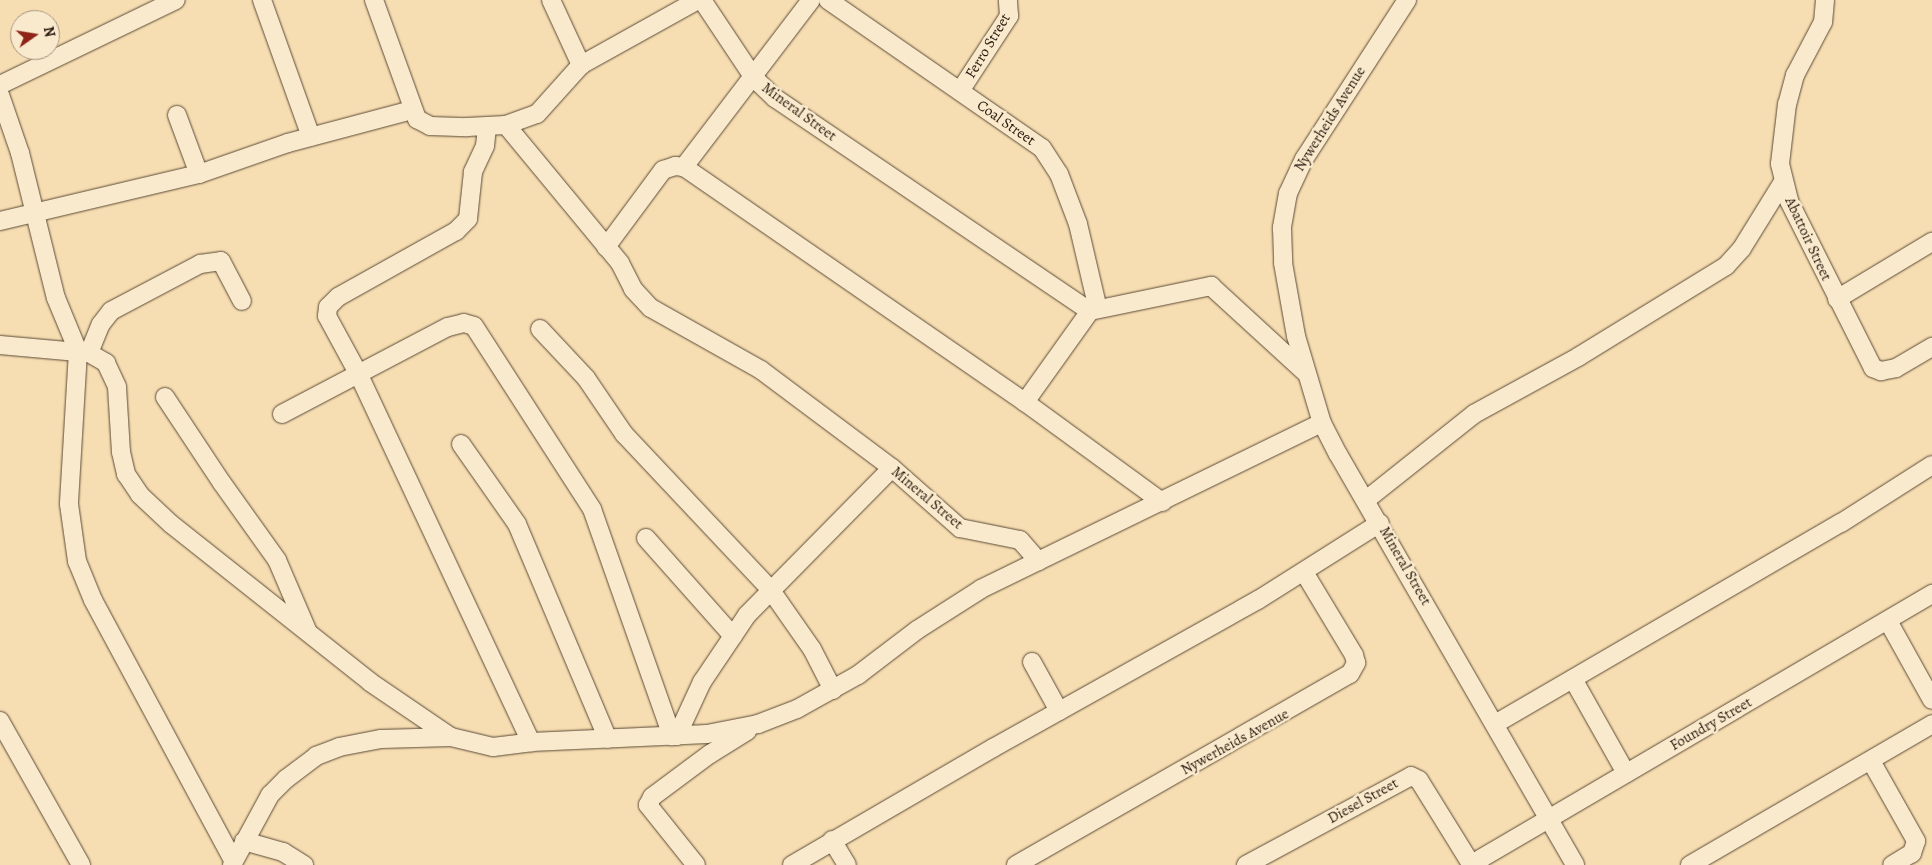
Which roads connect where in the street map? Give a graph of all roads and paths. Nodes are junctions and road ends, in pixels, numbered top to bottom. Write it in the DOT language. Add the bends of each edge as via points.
graph roads {
  1 [pos="176,0"];
  2 [pos="262,0"];
  3 [pos="374,0"];
  4 [pos="551,0"];
  5 [pos="700,0"];
  6 [pos="810,0"];
  7 [pos="828,0"];
  8 [pos="1008,0"];
  9 [pos="1407,0"];
  10 [pos="1825,0"];
  11 [pos="581,65"];
  12 [pos="754,78"];
  13 [pos="0,85"];
  14 [pos="960,91"];
  15 [pos="0,95"];
  16 [pos="412,110"];
  17 [pos="178,115"];
  18 [pos="506,125"];
  19 [pos="487,127"];
  20 [pos="311,137"];
  21 [pos="684,167"];
  22 [pos="199,174"];
  23 [pos="1783,182"];
  24 [pos="33,214"];
  25 [pos="0,221"];
  26 [pos="1932,242"];
  27 [pos="606,246"];
  28 [pos="1837,300"];
  29 [pos="242,301"];
  30 [pos="1094,310"];
  31 [pos="540,329"];
  32 [pos="0,345"];
  33 [pos="1932,347"];
  34 [pos="84,352"];
  35 [pos="358,373"];
  36 [pos="1306,373"];
  37 [pos="166,397"];
  38 [pos="1026,402"];
  39 [pos="282,414"];
  40 [pos="1322,423"];
  41 [pos="461,444"];
  42 [pos="1932,465"];
  43 [pos="892,468"];
  44 [pos="1366,500"];
  45 [pos="1162,502"];
  46 [pos="1380,523"];
  47 [pos="646,538"];
  48 [pos="1038,561"];
  49 [pos="1304,572"];
  50 [pos="770,589"];
  51 [pos="1932,594"];
  52 [pos="1888,621"];
  53 [pos="308,630"];
  54 [pos="733,636"];
  55 [pos="1032,662"];
  56 [pos="1572,679"];
  57 [pos="833,690"];
  58 [pos="1932,700"];
  59 [pos="1059,711"];
  60 [pos="0,721"];
  61 [pos="758,724"];
  62 [pos="1495,724"];
  63 [pos="1932,724"];
  64 [pos="674,736"];
  65 [pos="451,737"];
  66 [pos="608,739"];
  67 [pos="531,742"];
  68 [pos="1871,760"];
  69 [pos="1626,773"];
  70 [pos="1548,820"];
  71 [pos="832,840"];
  72 [pos="244,841"];
  73 [pos="233,863"];
  74 [pos="81,865"];
  75 [pos="304,865"];
  76 [pos="696,865"];
  77 [pos="792,865"];
  78 [pos="847,865"];
  79 [pos="1016,865"];
  80 [pos="1246,865"];
  81 [pos="1470,865"];
  82 [pos="1575,865"];
  83 [pos="1690,865"];
  84 [pos="1892,865"];
  1 -- 13 [label="street"];
  2 -- 20 [label="street"];
  3 -- 16 [label="street" via="399,63"];
  4 -- 11 [label="street"];
  5 -- 11 [label="street"];
  5 -- 12 [label="street"];
  6 -- 12 [label="street"];
  7 -- 14 [label="street, Coal Street"];
  8 -- 14 [label="street, Ferro Street" via="1009,16"];
  9 -- 36 [label="street, Nywerheids Avenue" via="1308,152 1288,193 1282,228 1283,263"];
  10 -- 23 [label="street, Abattoir Street" via="1823,22 1790,89 1780,148"];
  11 -- 18 [label="street" via="538,114"];
  12 -- 21 [label="street, Mineral Street"];
  12 -- 30 [label="street, Mineral Street" via="775,98"];
  14 -- 30 [label="street, Coal Street" via="1034,142 1052,162 1078,224"];
  15 -- 24 [label="street" via="18,148"];
  16 -- 19 [label="street" via="417,119 430,126"];
  16 -- 20 [label="street"];
  17 -- 22 [label="street"];
  18 -- 19 [label="street"];
  18 -- 27 [label="street, Mineral Street"];
  19 -- 35 [label="street" via="485,146 473,172 468,219 456,231 338,297 328,307 328,316"];
  20 -- 22 [label="street"];
  21 -- 27 [label="street" via="662,170"];
  21 -- 38 [label="street"];
  22 -- 24 [label="street"];
  23 -- 28 [label="street, Abattoir Street" via="1797,220"];
  23 -- 44 [label="street" via="1742,248 1726,266 1578,357 1474,414"];
  24 -- 25 [label="street"];
  24 -- 34 [label="street" via="56,298"];
  26 -- 28 [label="street"];
  27 -- 43 [label="street, Mineral Street" via="633,289 651,308 761,370"];
  28 -- 33 [label="street, Abattoir Street" via="1873,368 1884,371 1896,368"];
  29 -- 34 [label="street" via="221,261 200,264 111,311"];
  30 -- 36 [label="street" via="1211,286"];
  30 -- 38 [label="street"];
  31 -- 50 [label="street" via="586,378 624,434"];
  32 -- 34 [label="street"];
  34 -- 53 [label="street" via="106,363 113,373 120,408 121,452 131,485 171,524"];
  34 -- 73 [label="street" via="69,504 77,561 93,600"];
  35 -- 39 [label="street"];
  35 -- 64 [label="street" via="448,327 464,323 474,326 592,509"];
  35 -- 67 [label="street"];
  36 -- 40 [label="street, Nywerheids Avenue"];
  37 -- 53 [label="street" via="282,566"];
  38 -- 45 [label="street"];
  40 -- 44 [label="street, Mineral Street"];
  40 -- 45 [label="street"];
  41 -- 66 [label="street" via="517,524"];
  42 -- 56 [label="street" via="1841,523"];
  43 -- 48 [label="street, Mineral Street" via="960,528 1020,540"];
  43 -- 50 [label="street"];
  44 -- 46 [label="street, Mineral Street"];
  45 -- 48 [label="street"];
  46 -- 49 [label="street"];
  46 -- 62 [label="street, Mineral Street"];
  47 -- 54 [label="street"];
  48 -- 57 [label="street" via="959,603"];
  49 -- 59 [label="street"];
  49 -- 79 [label="street, Nywerheids Avenue" via="1354,655 1353,671 1328,690"];
  50 -- 54 [label="street"];
  50 -- 57 [label="street" via="816,656"];
  51 -- 52 [label="street"];
  52 -- 58 [label="street"];
  52 -- 69 [label="street, Foundry Street"];
  53 -- 65 [label="street" via="370,682"];
  54 -- 64 [label="street" via="702,682"];
  55 -- 59 [label="street"];
  56 -- 62 [label="street"];
  56 -- 69 [label="street"];
  57 -- 61 [label="street"];
  59 -- 71 [label="street"];
  60 -- 74 [label="street"];
  61 -- 64 [label="street"];
  61 -- 76 [label="street" via="710,754 652,797 648,805"];
  62 -- 70 [label="street, Mineral Street"];
  63 -- 68 [label="street"];
  64 -- 66 [label="street"];
  65 -- 67 [label="street" via="493,747"];
  65 -- 72 [label="street" via="382,739 339,747 316,756 270,796"];
  66 -- 67 [label="street"];
  68 -- 83 [label="street"];
  68 -- 84 [label="street" via="1916,841 1912,854"];
  69 -- 70 [label="street, Foundry Street"];
  70 -- 81 [label="street, Diesel Street"];
  70 -- 82 [label="street, Mineral Street"];
  71 -- 77 [label="street"];
  71 -- 78 [label="street"];
  72 -- 73 [label="street"];
  72 -- 75 [label="street" via="283,852"];
  80 -- 81 [label="street, Diesel Street" via="1411,776 1420,780"];
}
